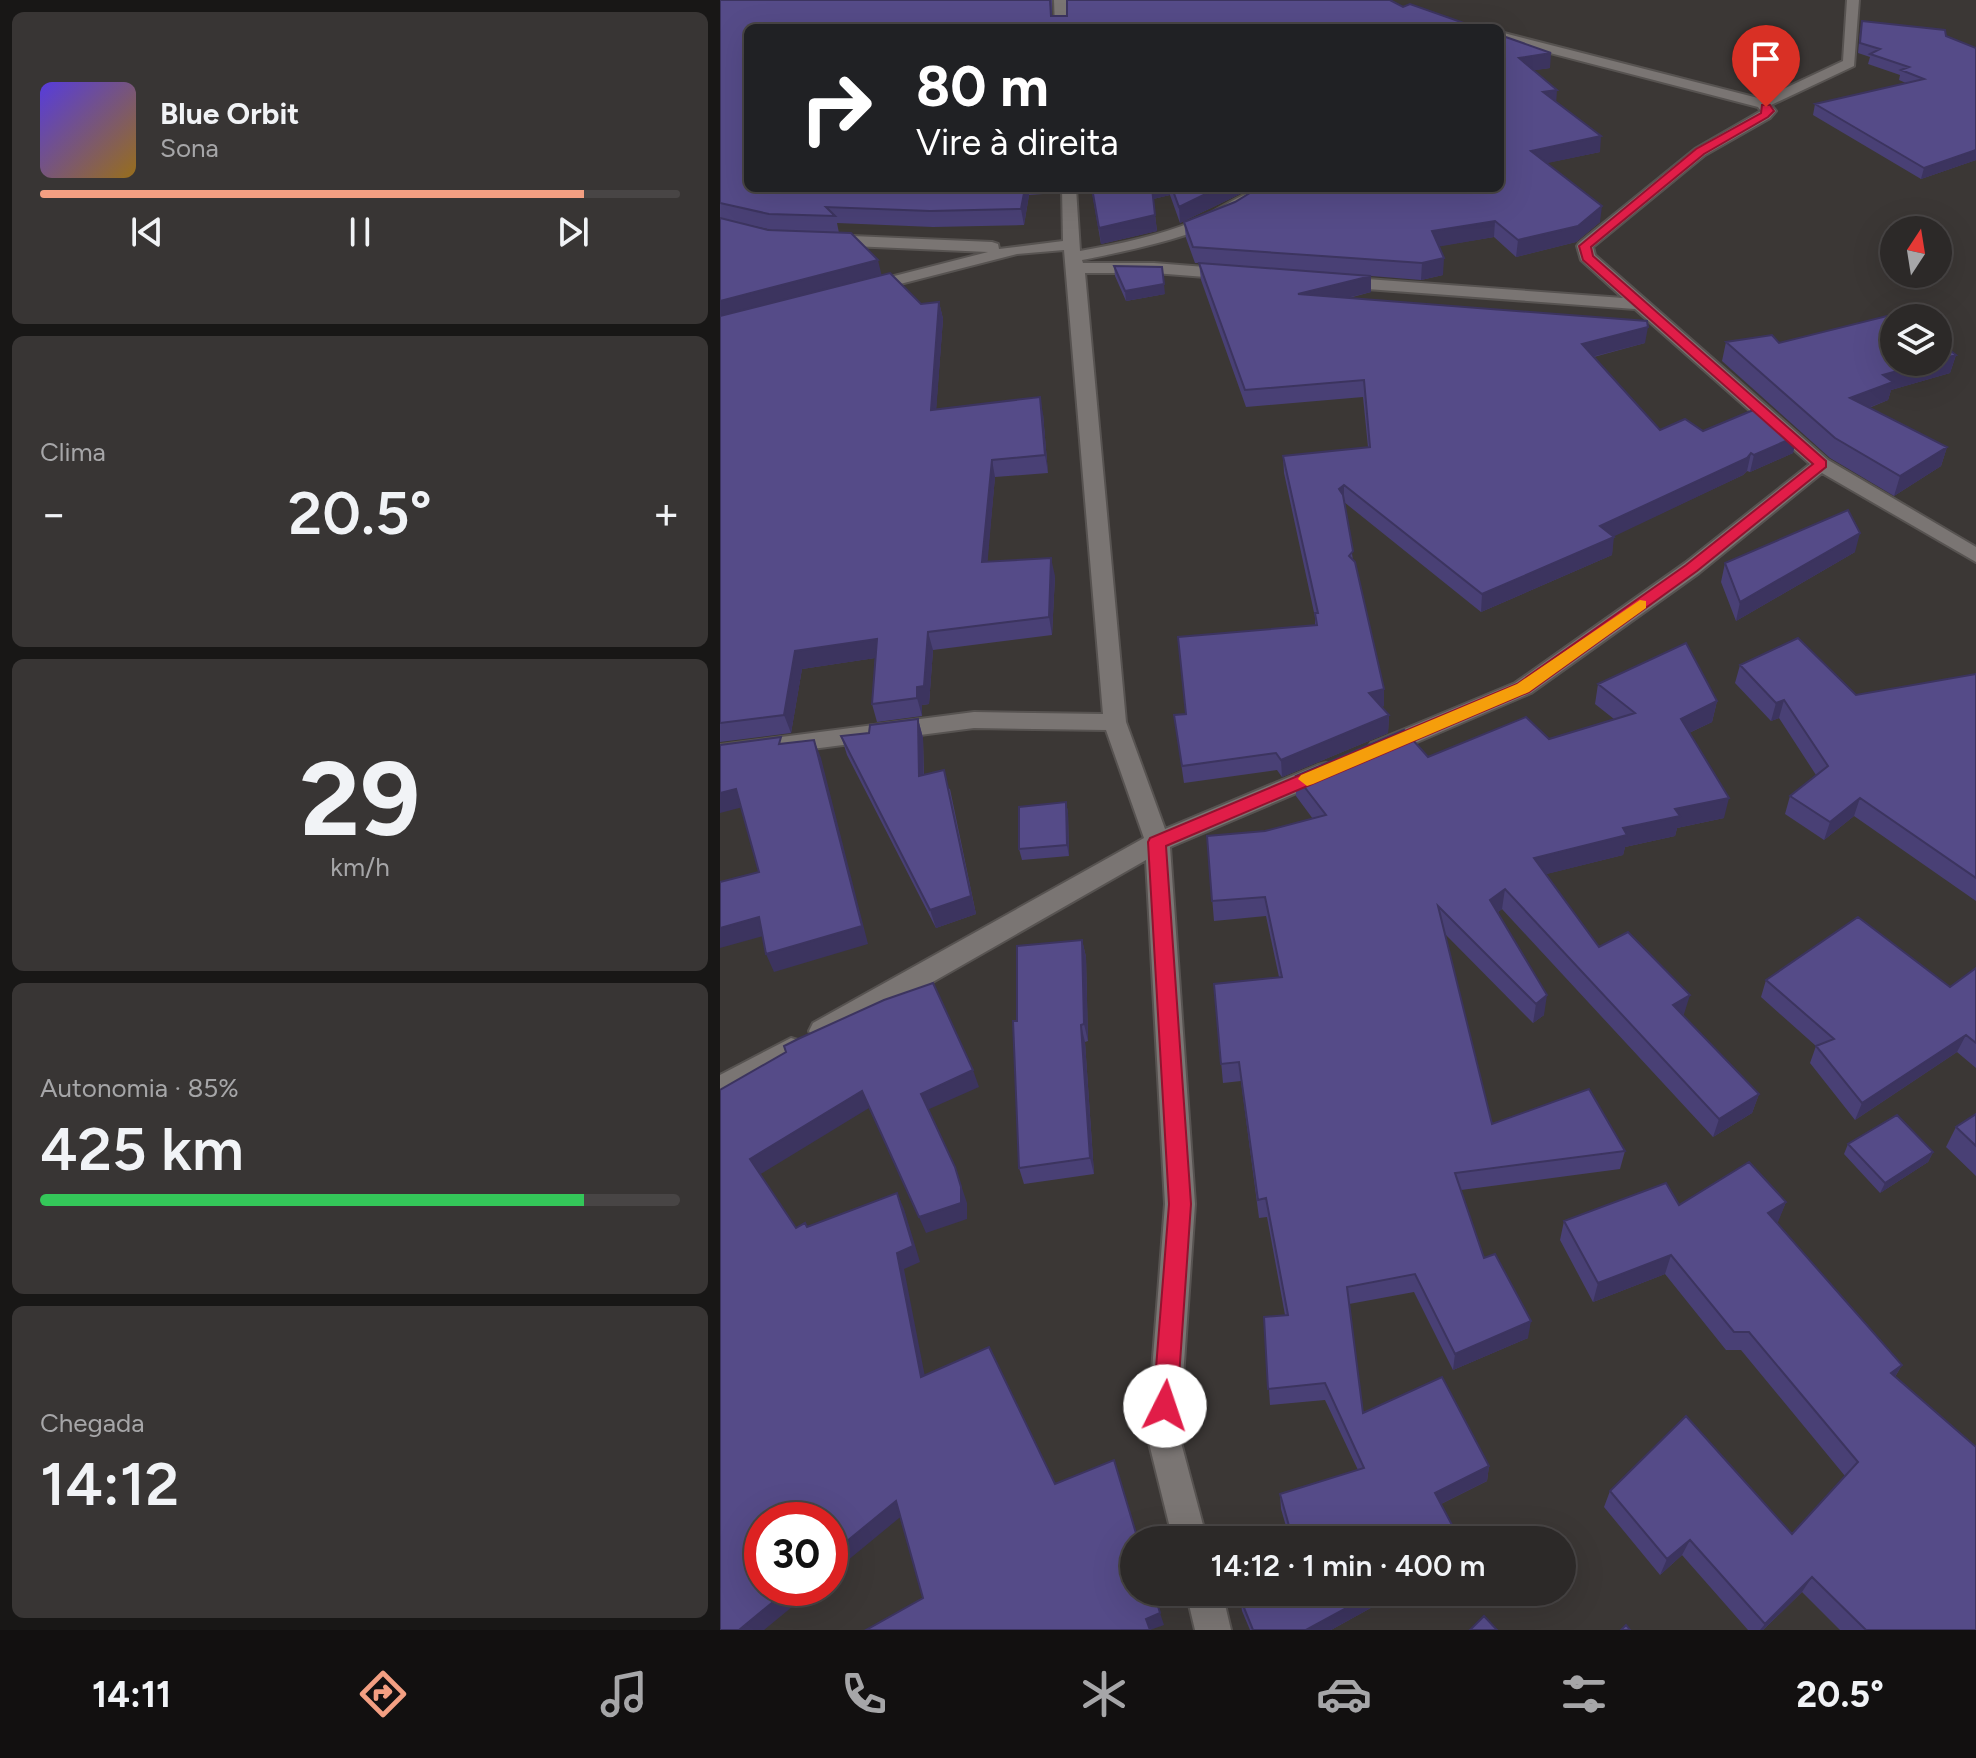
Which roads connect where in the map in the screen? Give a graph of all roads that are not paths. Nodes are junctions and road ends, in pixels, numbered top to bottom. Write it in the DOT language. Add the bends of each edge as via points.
graph roads {
  1 [pos="1060,0"];
  2 [pos="1853,0"];
  3 [pos="1061,24"];
  4 [pos="1504,37"];
  5 [pos="1763,104"];
  6 [pos="1069,192"];
  7 [pos="1260,192"];
  8 [pos="818,240"];
  9 [pos="1150,242"];
  10 [pos="1017,249"];
  11 [pos="1074,257"];
  12 [pos="1154,268"];
  13 [pos="1248,275"];
  14 [pos="1327,281"];
  15 [pos="853,292"];
  16 [pos="1641,304"];
  17 [pos="1821,464"];
  18 [pos="1976,556"];
  19 [pos="1115,722"];
  20 [pos="720,753"];
  21 [pos="1157,842"];
  22 [pos="720,1089"];
  23 [pos="1186,1526"];
  24 [pos="1207,1606"];
  25 [pos="1213,1630"];
  1 -- 3 [label="street"];
  2 -- 5 [label="street" via="1849,63"];
  4 -- 5 [label="street"];
  5 -- 16 [label="street" via="1769,111 1765,115 1700,152 1585,246 1587,257"];
  6 -- 11 [label="street"];
  7 -- 9 [label="street" via="1218,219"];
  8 -- 10 [label="street"];
  9 -- 11 [label="street"];
  9 -- 12 [label="street" via="1145,250"];
  10 -- 11 [label="street"];
  10 -- 15 [label="street"];
  11 -- 12 [label="street"];
  11 -- 19 [label="street"];
  12 -- 13 [label="street"];
  14 -- 16 [label="street"];
  16 -- 17 [label="street"];
  17 -- 18 [label="street"];
  17 -- 21 [label="street" via="1692,568 1523,688"];
  19 -- 20 [label="street" via="974,720"];
  19 -- 21 [label="street"];
  21 -- 22 [label="street"];
  21 -- 23 [label="street" via="1180,1204 1163,1435"];
  24 -- 25 [label="street"];
}
